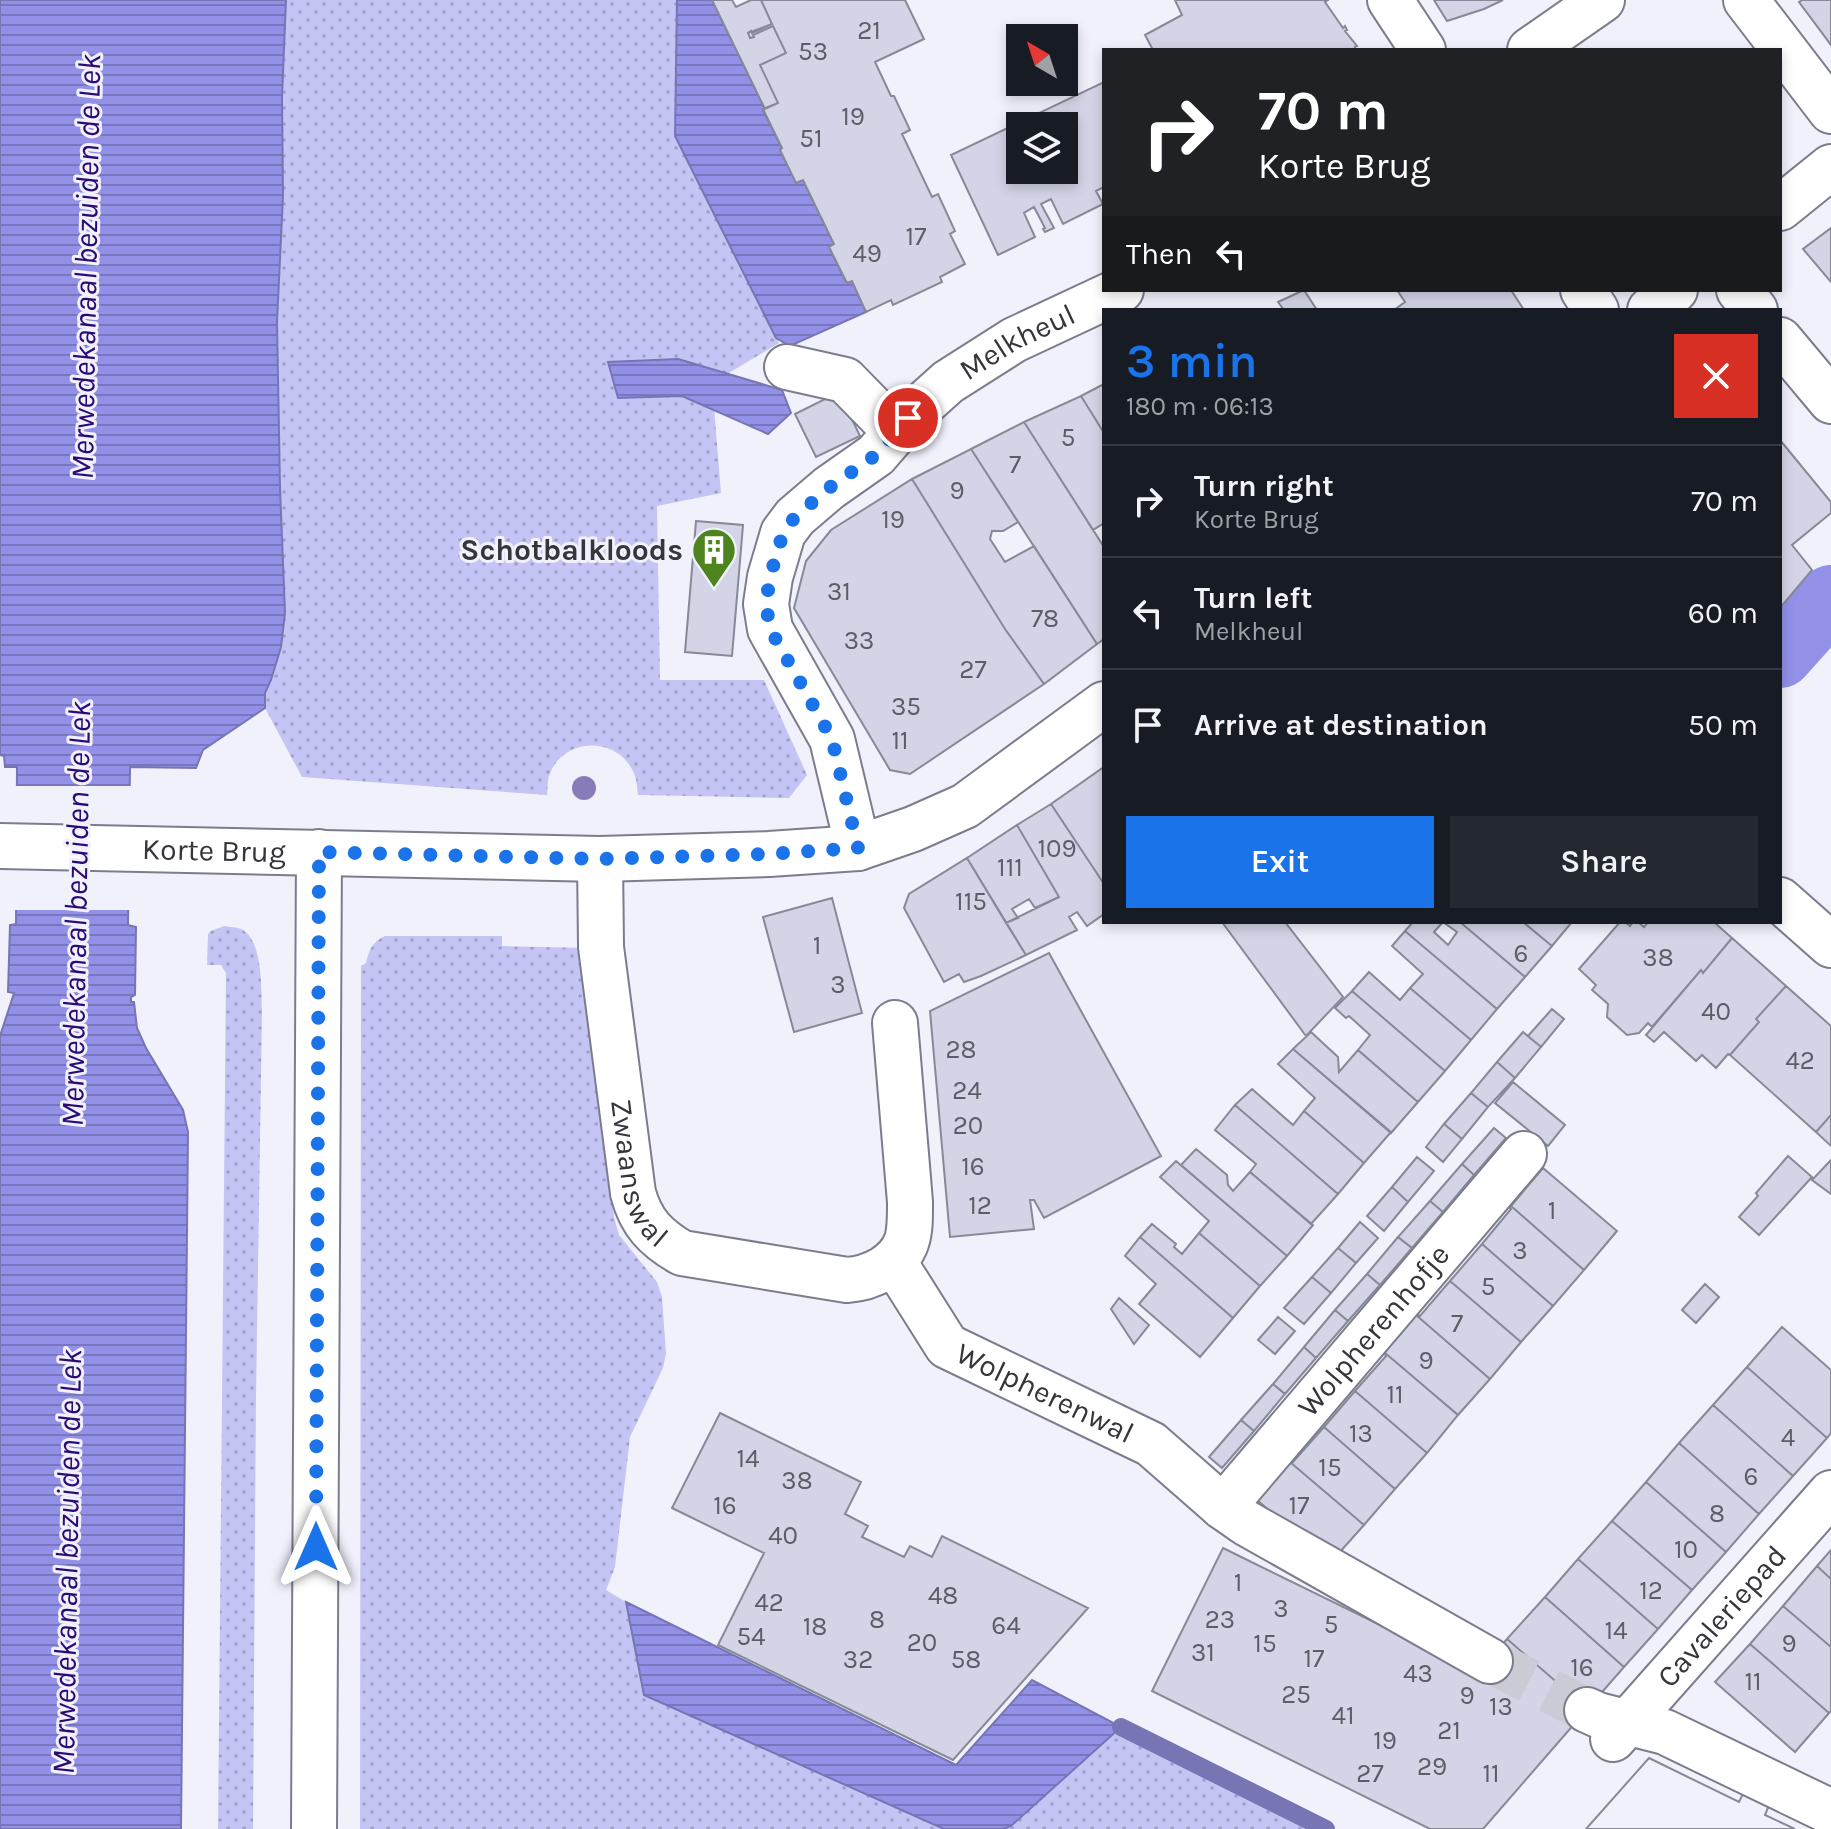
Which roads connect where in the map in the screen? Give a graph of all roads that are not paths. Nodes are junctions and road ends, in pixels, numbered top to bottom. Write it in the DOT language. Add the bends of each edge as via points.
graph roads {
  1 [pos="1390,0"];
  2 [pos="1602,0"];
  3 [pos="1746,0"];
  4 [pos="1422,48"];
  5 [pos="1533,48"];
  6 [pos="1831,111"];
  7 [pos="1831,167"];
  8 [pos="1782,206"];
  9 [pos="1117,292"];
  10 [pos="1672,292"];
  11 [pos="1741,292"];
  12 [pos="1652,308"];
  13 [pos="1753,308"];
  14 [pos="1782,342"];
  15 [pos="787,367"];
  16 [pos="1831,401"];
  17 [pos="886,444"];
  18 [pos="1102,705"];
  19 [pos="0,846"];
  20 [pos="858,848"];
  21 [pos="319,852"];
  22 [pos="600,859"];
  23 [pos="1782,902"];
  24 [pos="1831,945"];
  25 [pos="895,1023"];
  26 [pos="1524,1154"];
  27 [pos="894,1262"];
  28 [pos="1831,1493"];
  29 [pos="1223,1507"];
  30 [pos="1490,1661"];
  31 [pos="1831,1812"];
  32 [pos="314,1829"];
  1 -- 4 [label="street"];
  2 -- 5 [label="street"];
  3 -- 6 [label="street"];
  7 -- 8 [label="street"];
  9 -- 17 [label="street, Melkheul" via="980,360 948,382"];
  10 -- 12 [label="street"];
  11 -- 13 [label="street"];
  14 -- 16 [label="street"];
  15 -- 17 [label="street" via="845,380"];
  17 -- 20 [label="street, Melkheul" via="795,517 783,533 766,604 770,629 832,739"];
  18 -- 20 [label="street, Korte Brug" via="965,806"];
  19 -- 21 [label="street, Korte Brug"];
  20 -- 22 [label="street, Korte Brug"];
  21 -- 22 [label="street, Korte Brug"];
  21 -- 32 [label="street"];
  22 -- 27 [label="street, Zwaanswal" via="601,947 630,1174 638,1211 650,1228 682,1253 847,1280 872,1276"];
  23 -- 24 [label="street"];
  25 -- 27 [label="street" via="910,1232"];
  26 -- 29 [label="street, Wolpherenhofje"];
  27 -- 29 [label="street, Wolpherenwal" via="947,1346 1151,1444"];
  28 -- 31 [label="street, Cavaleriepad" via="1609,1724 1665,1732"];
  29 -- 30 [label="street, Wolpherenwal"];
}
